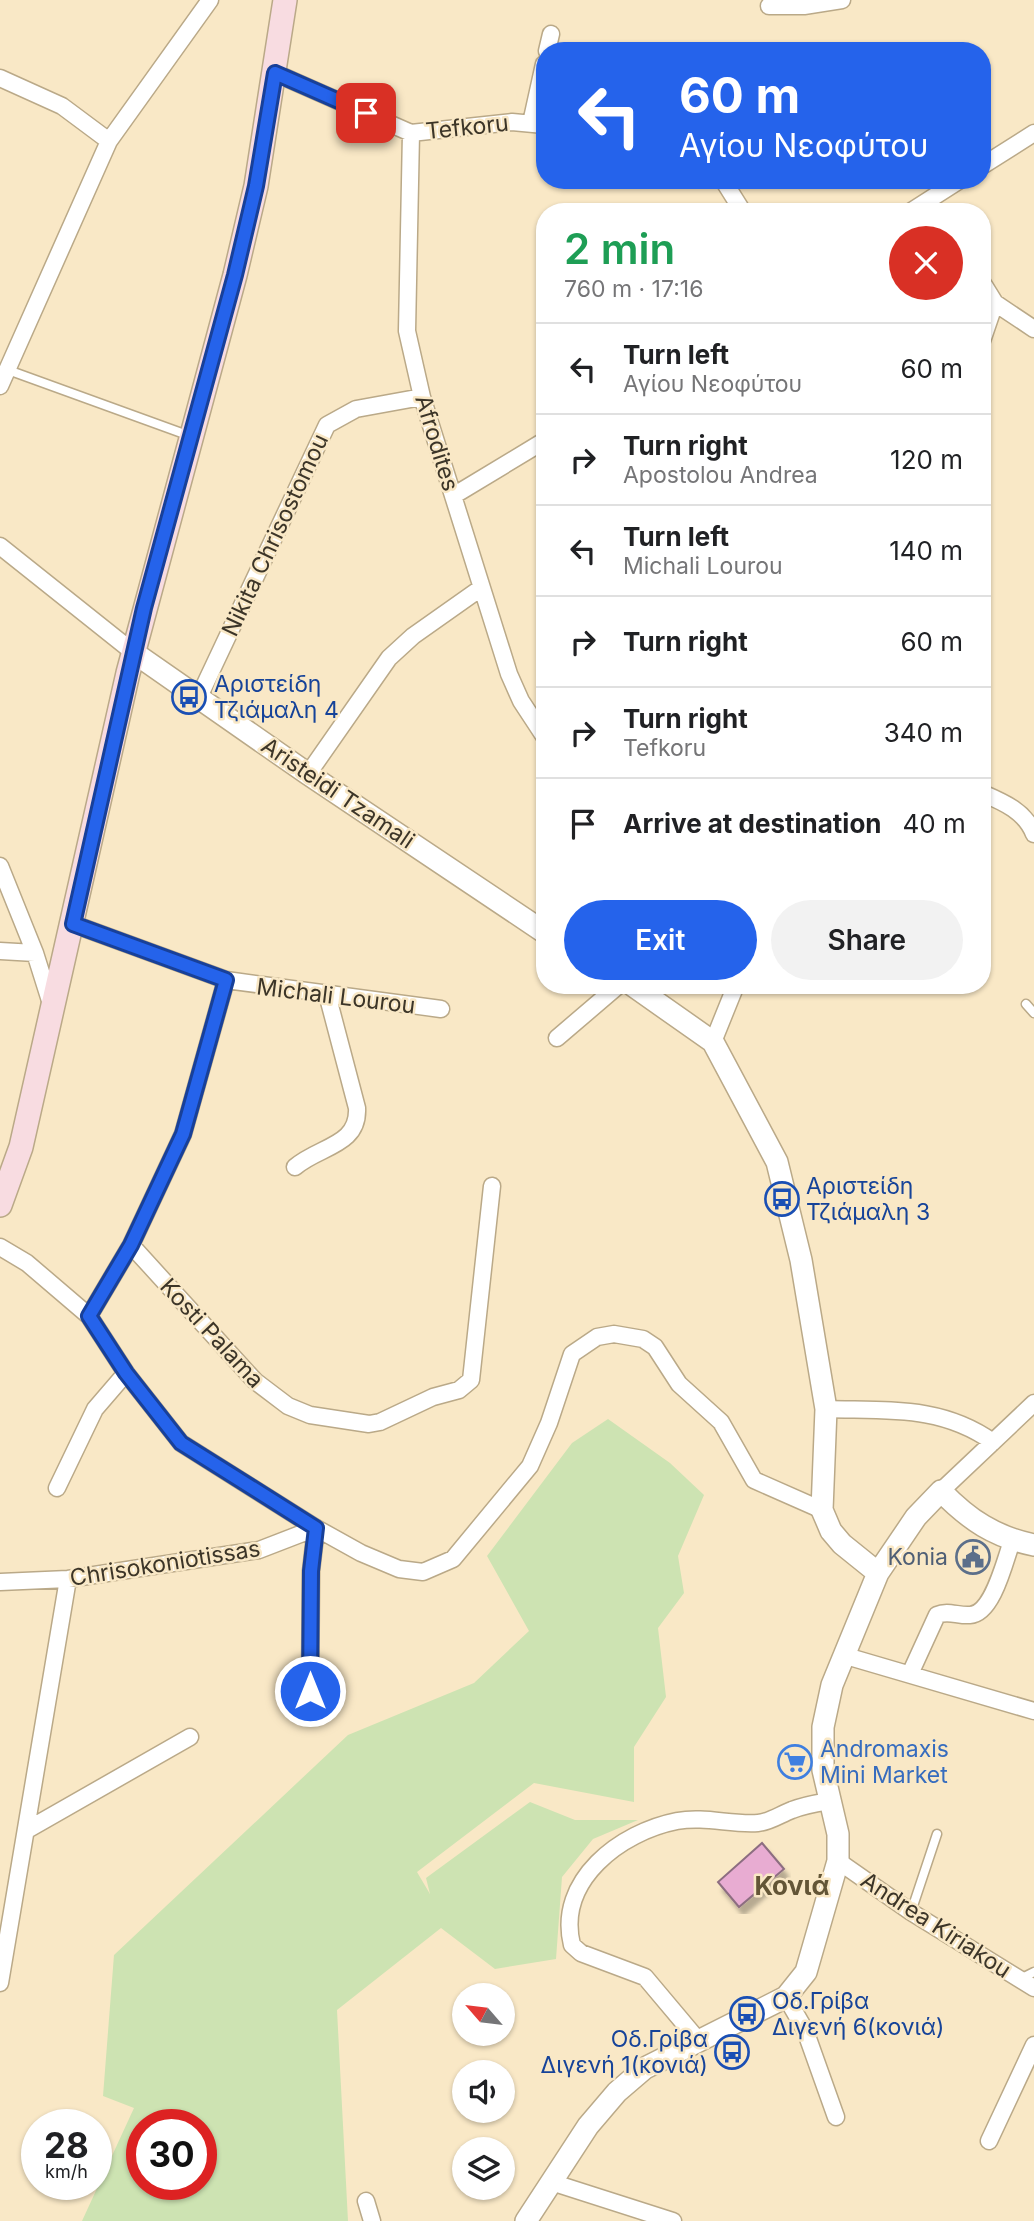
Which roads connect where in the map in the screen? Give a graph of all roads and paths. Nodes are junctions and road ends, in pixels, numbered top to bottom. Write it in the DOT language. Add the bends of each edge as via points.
graph roads {
  1 [pos="210,0"];
  2 [pos="285,0"];
  3 [pos="842,0"];
  4 [pos="769,6"];
  5 [pos="551,34"];
  6 [pos="549,42"];
  7 [pos="275,73"];
  8 [pos="0,78"];
  9 [pos="536,124"];
  10 [pos="411,133"];
  11 [pos="1034,133"];
  12 [pos="109,141"];
  13 [pos="991,160"];
  14 [pos="951,189"];
  15 [pos="937,203"];
  16 [pos="991,297"];
  17 [pos="995,303"];
  18 [pos="991,315"];
  19 [pos="1034,329"];
  20 [pos="8,370"];
  21 [pos="0,386"];
  22 [pos="422,397"];
  23 [pos="190,436"];
  24 [pos="536,446"];
  25 [pos="453,496"];
  26 [pos="0,546"];
  27 [pos="481,588"];
  28 [pos="133,652"];
  29 [pos="199,697"];
  30 [pos="536,724"];
  31 [pos="308,774"];
  32 [pos="991,797"];
  33 [pos="1034,834"];
  34 [pos="0,866"];
  35 [pos="73,924"];
  36 [pos="536,927"];
  37 [pos="0,951"];
  38 [pos="35,953"];
  39 [pos="226,980"];
  40 [pos="327,994"];
  41 [pos="608,994"];
  42 [pos="645,994"];
  43 [pos="732,994"];
  44 [pos="1026,1004"];
  45 [pos="441,1009"];
  46 [pos="53,1013"];
  47 [pos="1034,1013"];
  48 [pos="557,1038"];
  49 [pos="713,1042"];
  50 [pos="295,1167"];
  51 [pos="492,1186"];
  52 [pos="0,1205"];
  53 [pos="131,1245"];
  54 [pos="0,1247"];
  55 [pos="89,1316"];
  56 [pos="126,1373"];
  57 [pos="1034,1403"];
  58 [pos="827,1409"];
  59 [pos="993,1442"];
  60 [pos="57,1488"];
  61 [pos="942,1491"];
  62 [pos="822,1510"];
  63 [pos="316,1528"];
  64 [pos="1012,1541"];
  65 [pos="1034,1545"];
  66 [pos="878,1573"];
  67 [pos="68,1579"];
  68 [pos="0,1582"];
  69 [pos="846,1656"];
  70 [pos="910,1674"];
  71 [pos="310,1691"];
  72 [pos="1034,1711"];
  73 [pos="190,1737"];
  74 [pos="829,1801"];
  75 [pos="27,1830"];
  76 [pos="937,1834"];
  77 [pos="838,1861"];
  78 [pos="911,1912"];
  79 [pos="1029,1980"];
  80 [pos="0,1983"];
  81 [pos="786,1997"];
  82 [pos="698,2040"];
  83 [pos="1034,2045"];
  84 [pos="836,2117"];
  85 [pos="989,2140"];
  86 [pos="551,2182"];
  87 [pos="366,2200"];
  88 [pos="372,2221"];
  89 [pos="526,2221"];
  90 [pos="673,2221"];
  1 -- 12 [label="street"];
  2 -- 7 [label="main road"];
  3 -- 4 [label="street"];
  5 -- 6 [label="street"];
  7 -- 10 [label="street, Tefkoru"];
  7 -- 23 [label="main road" via="256,186"];
  8 -- 12 [label="street" via="62,106"];
  9 -- 10 [label="street, Tefkoru" via="512,122"];
  10 -- 22 [label="street, Afrodites" via="407,331"];
  11 -- 13 [label="street"];
  12 -- 20 [label="street"];
  14 -- 15 [label="street"];
  16 -- 17 [label="street"];
  17 -- 18 [label="street"];
  17 -- 19 [label="street"];
  20 -- 21 [label="street"];
  20 -- 23 [label="lane"];
  22 -- 25 [label="street, Afrodites"];
  22 -- 29 [label="street, Nikita Chrisostomou" via="356,409 327,425"];
  23 -- 28 [label="main road"];
  24 -- 25 [label="street"];
  25 -- 27 [label="street, Afrodites"];
  26 -- 28 [label="street"];
  27 -- 30 [label="street, Afrodites" via="509,674"];
  27 -- 31 [label="street" via="389,658"];
  28 -- 29 [label="street, Aristeidi Tzamali"];
  28 -- 35 [label="main road"];
  29 -- 31 [label="street, Aristeidi Tzamali"];
  31 -- 36 [label="street, Aristeidi Tzamali"];
  32 -- 33 [label="street" via="1009,804"];
  34 -- 38 [label="street"];
  35 -- 39 [label="street, Michali Lourou"];
  35 -- 46 [label="main road"];
  37 -- 38 [label="street"];
  38 -- 46 [label="street"];
  39 -- 40 [label="street, Michali Lourou"];
  39 -- 53 [label="street" via="183,1134"];
  40 -- 45 [label="street, Michali Lourou"];
  40 -- 50 [label="street" via="358,1121 351,1135"];
  41 -- 48 [label="street"];
  42 -- 49 [label="street"];
  43 -- 49 [label="street"];
  44 -- 47 [label="lane"];
  46 -- 52 [label="main road" via="21,1147"];
  49 -- 58 [label="street" via="778,1163 801,1260"];
  51 -- 53 [label="street, Kosti Palama" via="471,1380 459,1390 369,1424 310,1415 270,1394"];
  53 -- 55 [label="street"];
  54 -- 55 [label="street" via="27,1263"];
  55 -- 56 [label="street"];
  56 -- 60 [label="street" via="95,1409"];
  56 -- 63 [label="street" via="181,1443"];
  57 -- 59 [label="street"];
  58 -- 59 [label="street" via="942,1415"];
  58 -- 62 [label="street"];
  59 -- 61 [label="street"];
  61 -- 64 [label="street" via="974,1521"];
  61 -- 66 [label="street" via="916,1517"];
  62 -- 63 [label="street" via="754,1480 721,1422 679,1384 654,1347 636,1336 614,1334 597,1337 572,1354 530,1465 453,1559 423,1572 399,1569"];
  62 -- 66 [label="street" via="842,1544"];
  63 -- 67 [label="street, Chrisokoniotissas" via="258,1550"];
  63 -- 71 [label="street"];
  64 -- 65 [label="street"];
  64 -- 70 [label="street" via="987,1605 970,1615 937,1615"];
  66 -- 69 [label="street"];
  67 -- 68 [label="street, Chrisokoniotissas"];
  67 -- 75 [label="street"];
  69 -- 70 [label="street"];
  69 -- 74 [label="street" via="832,1685 823,1727"];
  70 -- 72 [label="street"];
  73 -- 75 [label="street"];
  74 -- 77 [label="street" via="838,1834"];
  74 -- 82 [label="street" via="760,1823 695,1819 637,1833 611,1849 582,1881 570,1917 572,1945 581,1953 645,1977"];
  75 -- 80 [label="street"];
  76 -- 78 [label="lane"];
  77 -- 78 [label="street, Andrea Kiriakou"];
  77 -- 81 [label="street" via="811,1960"];
  78 -- 79 [label="street, Andrea Kiriakou"];
  81 -- 82 [label="street"];
  81 -- 84 [label="street" via="805,2031"];
  82 -- 86 [label="street" via="645,2068 617,2092"];
  83 -- 85 [label="street"];
  86 -- 89 [label="street"];
  86 -- 90 [label="street"];
  87 -- 88 [label="street"];
}
